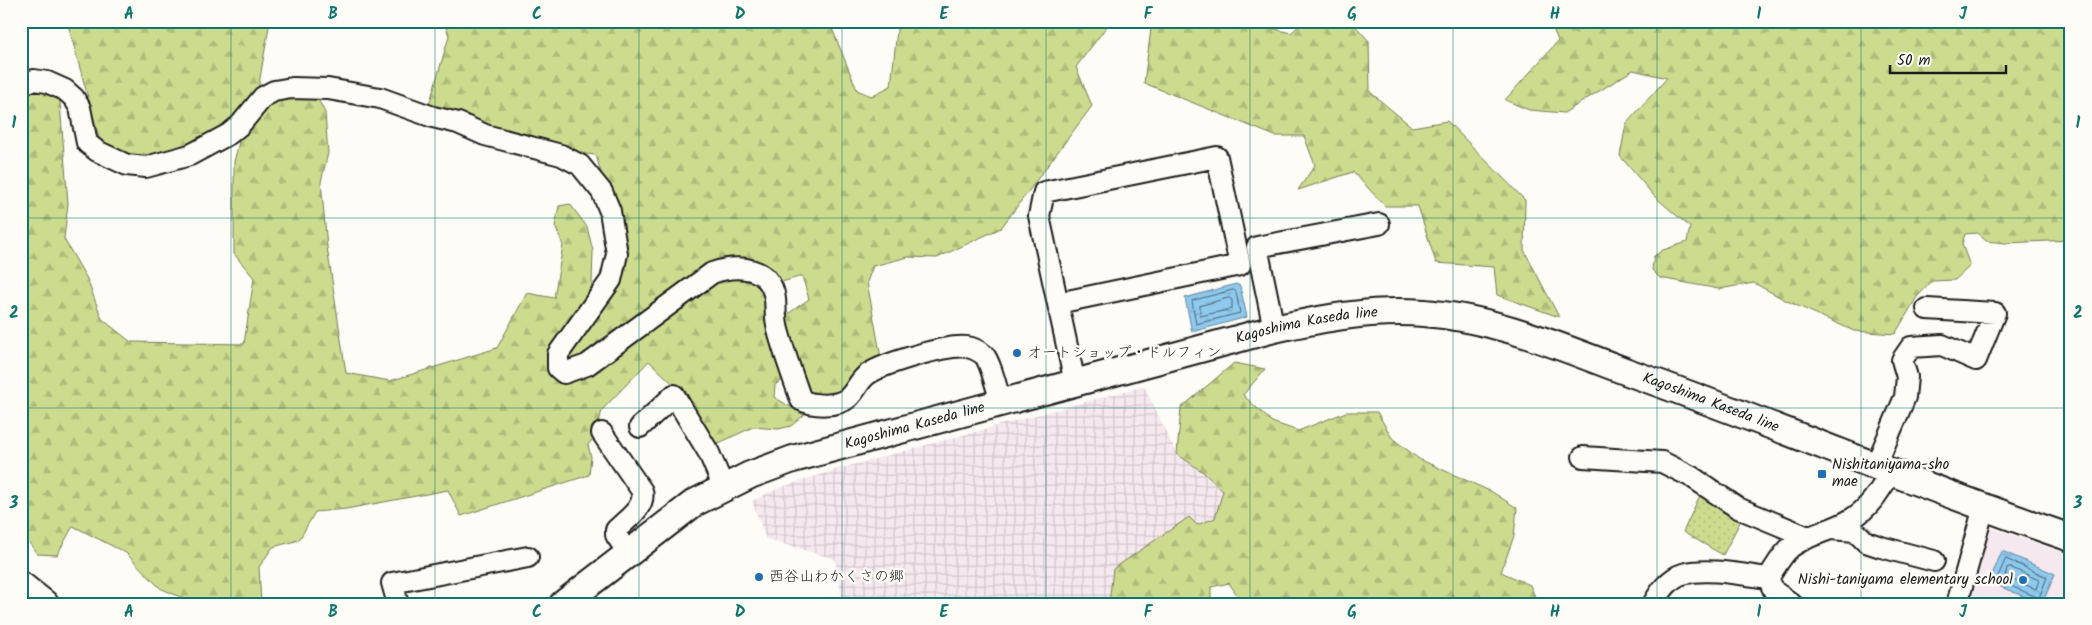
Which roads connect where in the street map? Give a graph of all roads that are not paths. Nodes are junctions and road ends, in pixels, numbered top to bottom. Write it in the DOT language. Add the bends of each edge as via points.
graph roads {
  1 [pos="21,84"];
  2 [pos="1379,224"];
  3 [pos="1058,303"];
  4 [pos="1926,310"];
  5 [pos="1274,329"];
  6 [pos="1075,383"];
  7 [pos="1001,402"];
  8 [pos="640,427"];
  9 [pos="602,433"];
  10 [pos="1583,457"];
  11 [pos="1884,468"];
  12 [pos="724,488"];
  13 [pos="1984,507"];
  14 [pos="1831,529"];
  15 [pos="1808,537"];
  16 [pos="2071,538"];
  17 [pos="628,553"];
  18 [pos="528,556"];
  19 [pos="1934,561"];
  20 [pos="1768,578"];
  21 [pos="21,585"];
  22 [pos="45,604"];
  23 [pos="398,604"];
  24 [pos="563,604"];
  25 [pos="1654,604"];
  26 [pos="1792,604"];
  27 [pos="1957,604"];
  1 -- 7 [label="street" via="34,80 65,90 80,108 87,143 126,165 146,167 190,155 229,134 263,97 292,88 328,89 380,98 486,135 561,155 580,165 602,192 610,211 617,254 611,280 558,354 558,368 564,373 587,365 712,273 742,267 762,274 772,286 778,332 800,400 815,405 842,402 868,374 924,353 967,347 986,357"];
  2 -- 5 [label="street" via="1257,248"];
  3 -- 3 [label="street" via="1039,216 1044,192 1218,157 1240,265"];
  3 -- 6 [label="street"];
  4 -- 11 [label="street" via="1995,313 1976,360 1942,345 1911,347 1902,360 1907,377 1905,397"];
  5 -- 6 [label="main road, Kagoshima Kaseda line"];
  5 -- 11 [label="main road, Kagoshima Kaseda line" via="1346,314 1386,311 1467,318 1508,329 1688,393"];
  6 -- 7 [label="main road, Kagoshima Kaseda line"];
  7 -- 12 [label="main road, Kagoshima Kaseda line" via="793,459"];
  8 -- 12 [label="street" via="674,395 709,453"];
  9 -- 17 [label="street" via="644,498 616,530"];
  10 -- 15 [label="street" via="1662,462 1692,477 1738,508"];
  11 -- 13 [label="main road, Kagoshima Kaseda line"];
  11 -- 14 [label="street" via="1872,503"];
  12 -- 17 [label="main road, Kagoshima Kaseda line" via="694,503"];
  13 -- 16 [label="main road, Kagoshima Kaseda line"];
  13 -- 27 [label="street"];
  14 -- 15 [label="street"];
  14 -- 19 [label="street" via="1855,531 1866,542"];
  15 -- 20 [label="street" via="1789,548"];
  17 -- 24 [label="main road, Kagoshima Kaseda line"];
  18 -- 23 [label="street" via="392,584"];
  20 -- 25 [label="street" via="1719,572 1682,574 1665,586"];
  20 -- 26 [label="street" via="1774,591"];
  21 -- 22 [label="main road"];
}
